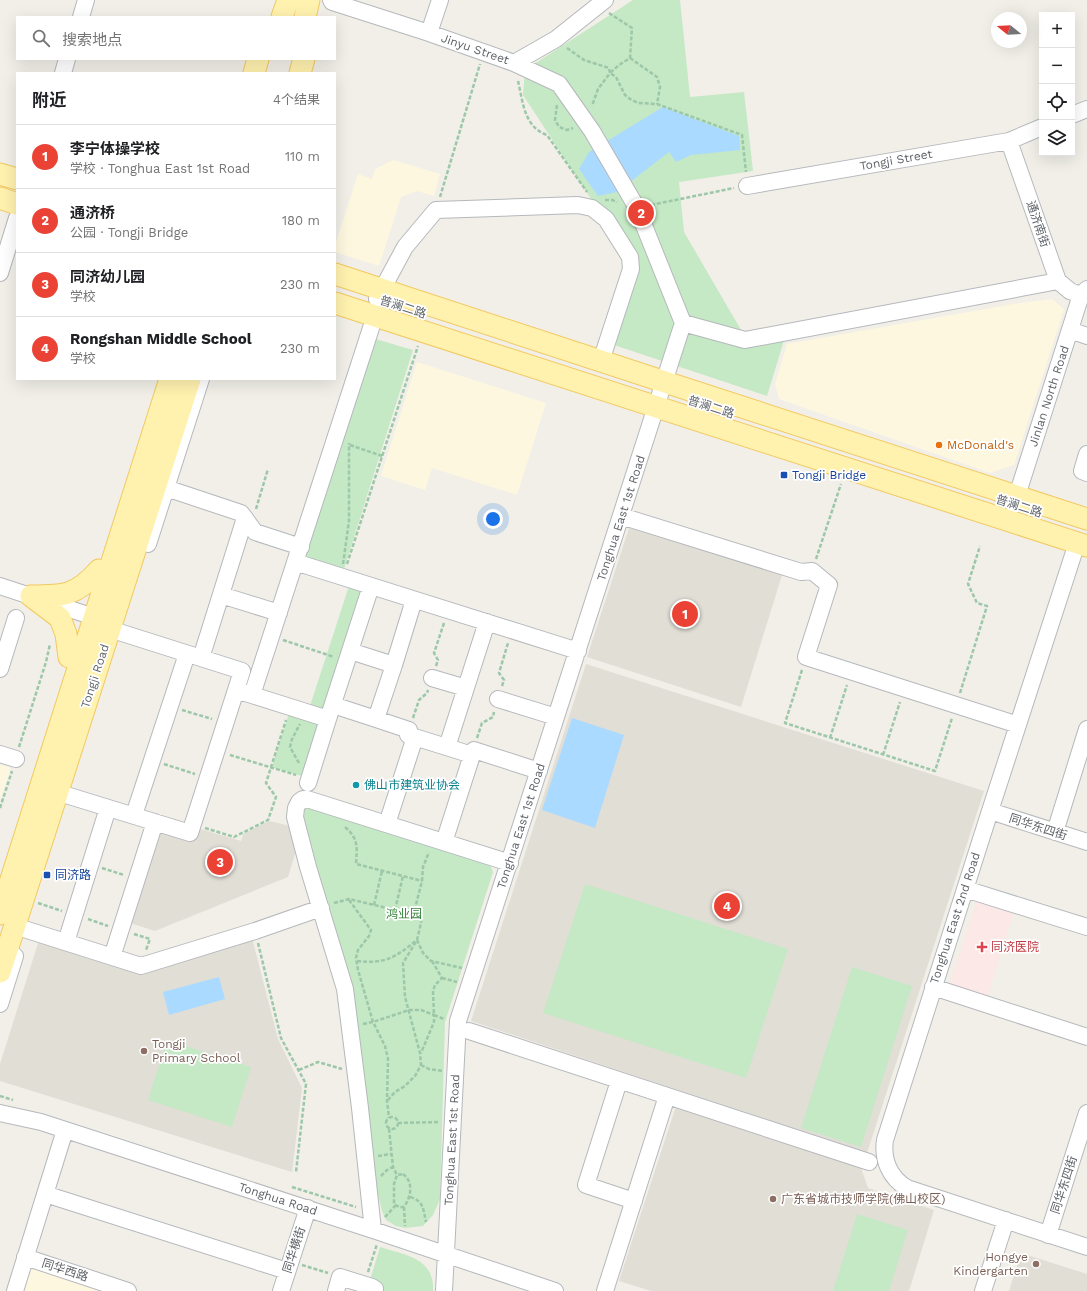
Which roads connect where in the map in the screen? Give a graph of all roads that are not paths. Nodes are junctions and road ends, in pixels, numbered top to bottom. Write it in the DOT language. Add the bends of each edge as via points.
graph roads {
  1 [pos="86,0"];
  2 [pos="309,0"];
  3 [pos="316,0"];
  4 [pos="331,0"];
  5 [pos="440,0"];
  6 [pos="602,3"];
  7 [pos="81,16"];
  8 [pos="305,16"];
  9 [pos="315,16"];
  10 [pos="429,33"];
  11 [pos="68,60"];
  12 [pos="258,60"];
  13 [pos="270,60"];
  14 [pos="292,60"];
  15 [pos="304,60"];
  16 [pos="514,63"];
  17 [pos="63,72"];
  18 [pos="254,72"];
  19 [pos="265,72"];
  20 [pos="287,72"];
  21 [pos="300,72"];
  22 [pos="1087,109"];
  23 [pos="1075,114"];
  24 [pos="1039,128"];
  25 [pos="1009,141"];
  26 [pos="0,174"];
  27 [pos="16,179"];
  28 [pos="747,186"];
  29 [pos="0,198"];
  30 [pos="16,204"];
  31 [pos="16,221"];
  32 [pos="0,273"];
  33 [pos="336,274"];
  34 [pos="1058,281"];
  35 [pos="336,285"];
  36 [pos="1084,292"];
  37 [pos="379,294"];
  38 [pos="336,303"];
  39 [pos="336,317"];
  40 [pos="683,323"];
  41 [pos="371,328"];
  42 [pos="1070,330"];
  43 [pos="1087,336"];
  44 [pos="601,361"];
  45 [pos="160,380"];
  46 [pos="170,380"];
  47 [pos="190,380"];
  48 [pos="201,380"];
  49 [pos="659,400"];
  50 [pos="1087,454"];
  51 [pos="1087,473"];
  52 [pos="166,488"];
  53 [pos="1016,500"];
  54 [pos="621,516"];
  55 [pos="1087,519"];
  56 [pos="248,522"];
  57 [pos="1082,546"];
  58 [pos="298,554"];
  59 [pos="101,580"];
  60 [pos="0,586"];
  61 [pos="371,586"];
  62 [pos="128,588"];
  63 [pos="220,595"];
  64 [pos="31,596"];
  65 [pos="414,600"];
  66 [pos="279,614"];
  67 [pos="94,617"];
  68 [pos="487,622"];
  69 [pos="9,627"];
  70 [pos="119,632"];
  71 [pos="578,651"];
  72 [pos="100,652"];
  73 [pos="69,656"];
  74 [pos="194,656"];
  75 [pos="348,656"];
  76 [pos="394,665"];
  77 [pos="0,669"];
  78 [pos="242,671"];
  79 [pos="258,676"];
  80 [pos="432,678"];
  81 [pos="466,688"];
  82 [pos="236,690"];
  83 [pos="252,695"];
  84 [pos="498,699"];
  85 [pos="331,712"];
  86 [pos="556,717"];
  87 [pos="376,719"];
  88 [pos="1018,725"];
  89 [pos="1087,729"];
  90 [pos="415,737"];
  91 [pos="447,747"];
  92 [pos="0,754"];
  93 [pos="472,756"];
  94 [pos="16,759"];
  95 [pos="539,771"];
  96 [pos="307,780"];
  97 [pos="66,795"];
  98 [pos="108,808"];
  99 [pos="990,811"];
  100 [pos="134,816"];
  101 [pos="155,822"];
  102 [pos="388,824"];
  103 [pos="1055,832"];
  104 [pos="446,836"];
  105 [pos="1087,842"];
  106 [pos="510,863"];
  107 [pos="0,877"];
  108 [pos="965,889"];
  109 [pos="321,908"];
  110 [pos="0,914"];
  111 [pos="1087,927"];
  112 [pos="24,928"];
  113 [pos="66,942"];
  114 [pos="112,957"];
  115 [pos="0,972"];
  116 [pos="933,987"];
  117 [pos="0,1004"];
  118 [pos="469,1031"];
  119 [pos="1087,1037"];
  120 [pos="618,1081"];
  121 [pos="667,1096"];
  122 [pos="6,1102"];
  123 [pos="1087,1113"];
  124 [pos="0,1114"];
  125 [pos="41,1122"];
  126 [pos="65,1130"];
  127 [pos="1081,1155"];
  128 [pos="869,1162"];
  129 [pos="45,1194"];
  130 [pos="634,1201"];
  131 [pos="308,1208"];
  132 [pos="1006,1220"];
  133 [pos="381,1225"];
  134 [pos="1048,1235"];
  135 [pos="1087,1247"];
  136 [pos="446,1255"];
  137 [pos="25,1257"];
  138 [pos="289,1266"];
  139 [pos="338,1284"];
  140 [pos="370,1288"];
  141 [pos="15,1291"];
  142 [pos="128,1291"];
  143 [pos="281,1291"];
  144 [pos="444,1291"];
  145 [pos="555,1291"];
  146 [pos="605,1291"];
  147 [pos="983,1291"];
  1 -- 7 [label="street"];
  2 -- 8 [label="main road"];
  3 -- 9 [label="main road"];
  4 -- 10 [label="street, Jinyu Street"];
  5 -- 10 [label="street"];
  6 -- 16 [label="street, Jinyu Street" via="556,39"];
  10 -- 16 [label="street, Jinyu Street"];
  11 -- 17 [label="street"];
  12 -- 18 [label="main road"];
  13 -- 19 [label="main road"];
  14 -- 20 [label="main road"];
  15 -- 21 [label="main road"];
  16 -- 40 [label="street" via="559,84 590,127 638,210"];
  22 -- 23 [label="street"];
  24 -- 25 [label="street, Tongji Street"];
  25 -- 28 [label="street, Tongji Street"];
  25 -- 34 [label="street, 通济南街"];
  26 -- 27 [label="main road"];
  29 -- 30 [label="main road"];
  31 -- 32 [label="street"];
  33 -- 37 [label="main road"];
  34 -- 36 [label="street" via="1070,290"];
  34 -- 40 [label="street" via="745,340"];
  35 -- 37 [label="main road, 普澜二路"];
  36 -- 42 [label="street, Jinlan North Road"];
  37 -- 44 [label="main road"];
  37 -- 44 [label="street" via="405,248 436,210 578,205 592,208 606,219 630,257 631,269"];
  37 -- 49 [label="main road, 普澜二路"];
  38 -- 49 [label="main road, 普澜二路"];
  39 -- 41 [label="main road"];
  40 -- 49 [label="street, Tonghua East 1st Road"];
  41 -- 49 [label="main road" via="419,344"];
  41 -- 58 [label="street"];
  42 -- 43 [label="street"];
  42 -- 53 [label="street, Jinlan North Road"];
  44 -- 49 [label="main road"];
  45 -- 59 [label="main road"];
  46 -- 59 [label="main road, Tongji Road"];
  47 -- 62 [label="main road, Tongji Road"];
  48 -- 52 [label="street"];
  49 -- 53 [label="main road, 普澜二路"];
  49 -- 54 [label="street, Tonghua East 1st Road"];
  49 -- 57 [label="main road, 普澜二路"];
  49 -- 57 [label="main road" via="842,480"];
  50 -- 51 [label="street" via="1082,471"];
  52 -- 56 [label="street" via="241,513"];
  52 -- 62 [label="street"];
  53 -- 55 [label="main road"];
  53 -- 57 [label="main road, 普澜二路"];
  54 -- 71 [label="street, Tonghua East 1st Road"];
  54 -- 88 [label="street" via="801,572 812,571 828,585 806,657"];
  56 -- 58 [label="street" via="255,532"];
  56 -- 63 [label="street"];
  57 -- 88 [label="street, Tonghua East 2nd Road"];
  58 -- 61 [label="street" via="341,576"];
  58 -- 66 [label="street"];
  59 -- 64 [label="main road" via="88,582 68,594"];
  59 -- 67 [label="main road, Tongji Road"];
  60 -- 64 [label="street"];
  61 -- 65 [label="street"];
  61 -- 75 [label="street"];
  62 -- 70 [label="street"];
  62 -- 72 [label="main road, Tongji Road"];
  63 -- 66 [label="street"];
  63 -- 74 [label="street"];
  64 -- 67 [label="street"];
  64 -- 73 [label="main road" via="60,618 66,634"];
  65 -- 68 [label="street"];
  65 -- 76 [label="street"];
  66 -- 79 [label="street"];
  67 -- 72 [label="main road, Tongji Road"];
  68 -- 71 [label="street"];
  68 -- 81 [label="street"];
  69 -- 77 [label="street"];
  70 -- 72 [label="street"];
  70 -- 74 [label="street"];
  71 -- 86 [label="street, Tonghua East 1st Road"];
  72 -- 73 [label="main road"];
  72 -- 97 [label="street"];
  72 -- 110 [label="main road, Tongji Road"];
  72 -- 115 [label="main road, Tongji Road"];
  73 -- 107 [label="main road"];
  74 -- 78 [label="street"];
  74 -- 100 [label="street" via="170,706"];
  75 -- 76 [label="street"];
  75 -- 85 [label="street"];
  76 -- 87 [label="street"];
  78 -- 79 [label="street"];
  78 -- 82 [label="street"];
  79 -- 83 [label="street"];
  80 -- 81 [label="street"];
  81 -- 91 [label="street"];
  82 -- 83 [label="street"];
  82 -- 101 [label="street" via="190,833"];
  83 -- 85 [label="street" via="297,709"];
  84 -- 86 [label="street"];
  85 -- 87 [label="street"];
  85 -- 96 [label="street"];
  86 -- 95 [label="street, Tonghua East 1st Road"];
  87 -- 90 [label="street" via="410,730 408,735"];
  88 -- 99 [label="street, Tonghua East 2nd Road"];
  89 -- 103 [label="street"];
  90 -- 91 [label="street"];
  90 -- 102 [label="street"];
  91 -- 93 [label="street"];
  92 -- 94 [label="street"];
  93 -- 95 [label="street" via="474,750"];
  93 -- 104 [label="street"];
  95 -- 106 [label="street, Tonghua East 1st Road"];
  97 -- 98 [label="street"];
  97 -- 112 [label="street"];
  98 -- 100 [label="street"];
  98 -- 113 [label="street"];
  99 -- 103 [label="street, 同华东四街"];
  99 -- 108 [label="street, Tonghua East 2nd Road"];
  100 -- 101 [label="street"];
  101 -- 114 [label="street"];
  102 -- 106 [label="street"];
  102 -- 109 [label="street" via="307,799 299,802 295,817"];
  103 -- 105 [label="street, 同华东四街"];
  106 -- 136 [label="street, Tonghua East 1st Road" via="458,1021"];
  108 -- 111 [label="street"];
  108 -- 116 [label="street, Tonghua East 2nd Road"];
  109 -- 114 [label="street" via="141,966"];
  109 -- 133 [label="street" via="345,989"];
  112 -- 113 [label="street"];
  112 -- 117 [label="street"];
  113 -- 114 [label="street"];
  116 -- 119 [label="street"];
  116 -- 132 [label="street, Tonghua East 2nd Road" via="885,1140 885,1158 892,1175 907,1188"];
  118 -- 120 [label="street"];
  120 -- 121 [label="street"];
  120 -- 130 [label="street" via="586,1185"];
  121 -- 128 [label="street"];
  121 -- 130 [label="street"];
  122 -- 125 [label="street"];
  123 -- 127 [label="street, 同华东四街"];
  124 -- 125 [label="street, Tonghua Road"];
  125 -- 126 [label="street, Tonghua Road"];
  126 -- 129 [label="street"];
  126 -- 131 [label="street, Tonghua Road"];
  127 -- 134 [label="street, 同华东四街"];
  129 -- 137 [label="street"];
  129 -- 138 [label="street"];
  130 -- 146 [label="street"];
  131 -- 133 [label="street, Tonghua Road"];
  131 -- 138 [label="street, 同华横街"];
  132 -- 134 [label="street"];
  132 -- 147 [label="street"];
  133 -- 136 [label="street, Tonghua Road"];
  134 -- 135 [label="street"];
  136 -- 144 [label="street, Tonghua East 1st Road"];
  136 -- 145 [label="street, Tonghua Road"];
  137 -- 141 [label="street"];
  137 -- 142 [label="street, 同华西路"];
  138 -- 143 [label="street, 同华横街"];
  139 -- 140 [label="street"];
}
